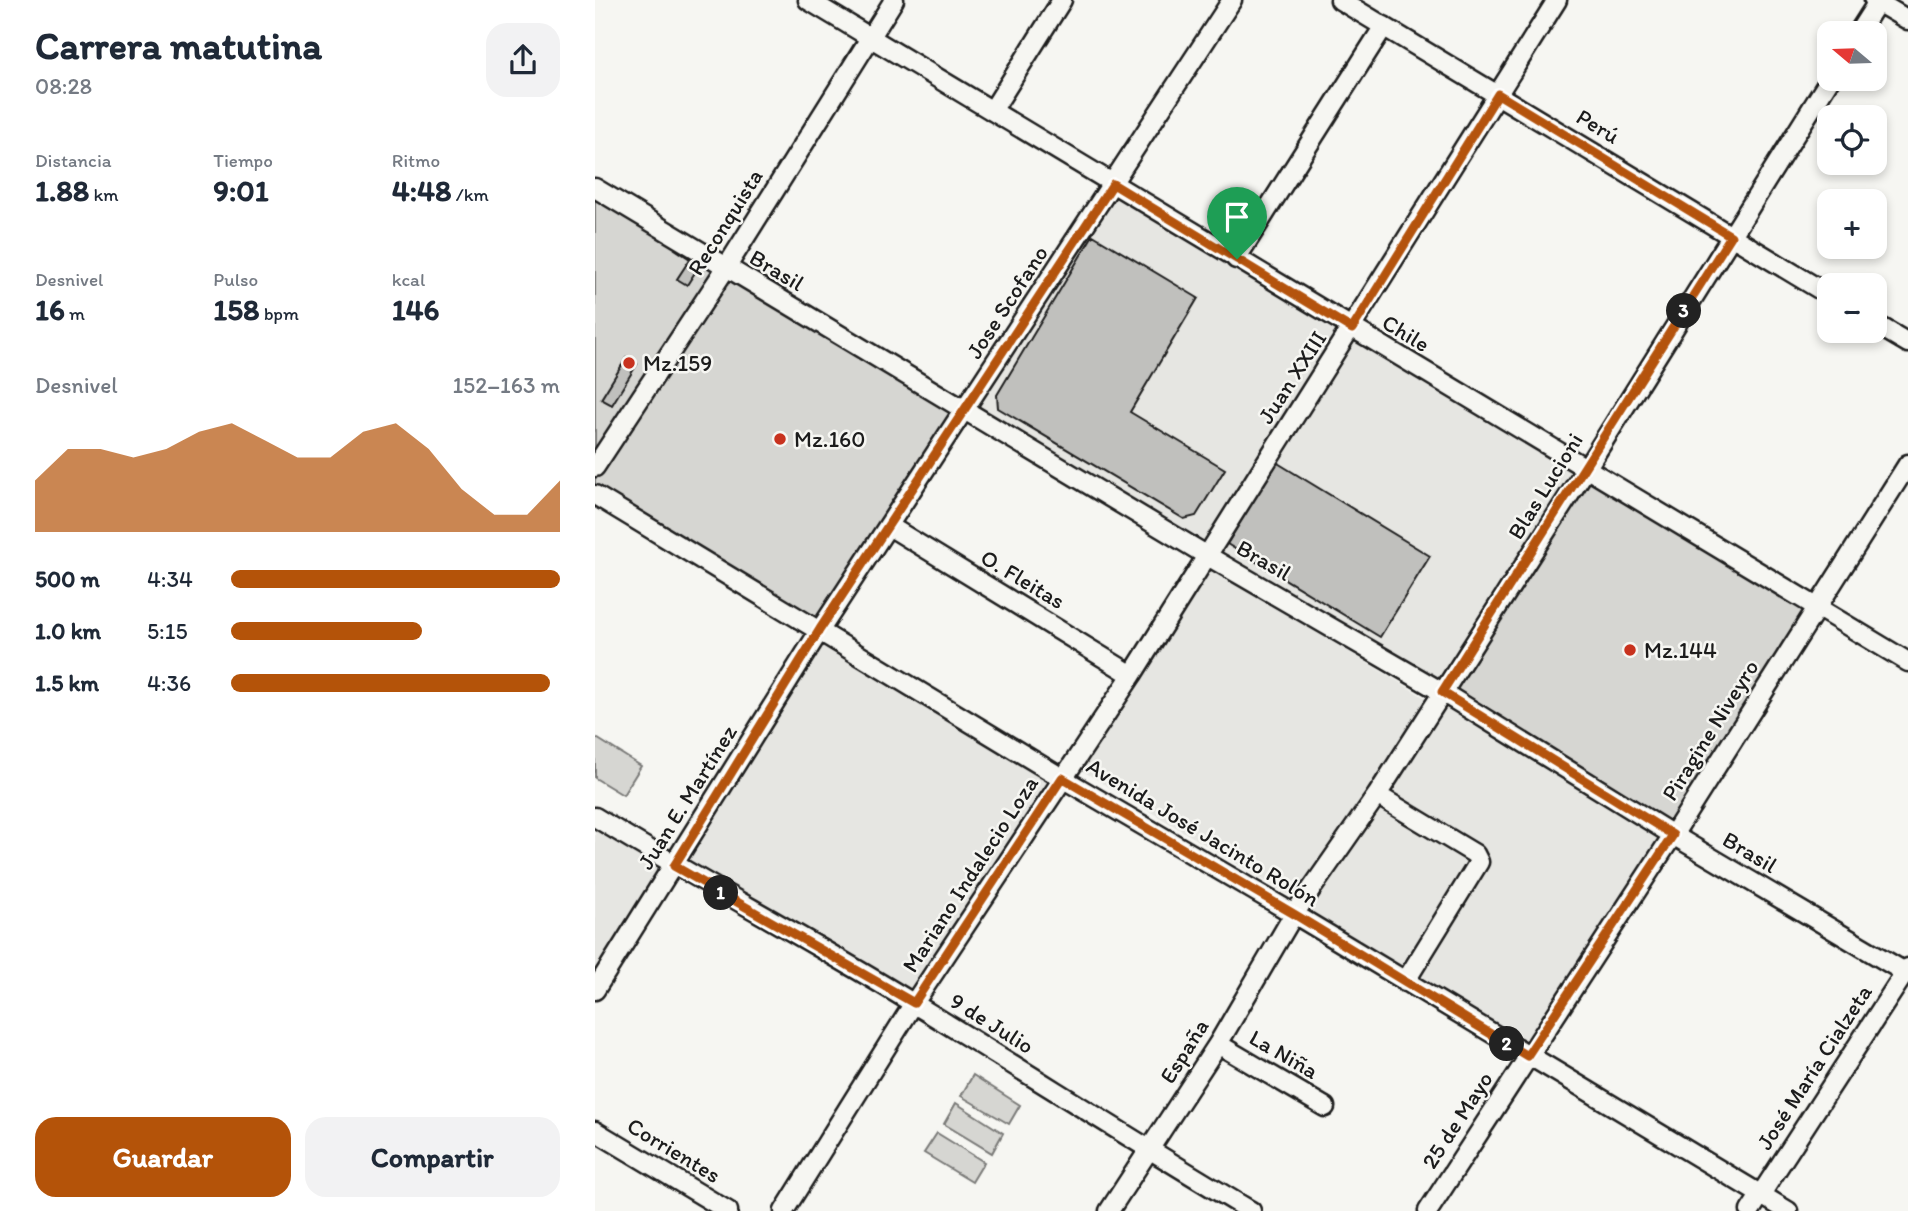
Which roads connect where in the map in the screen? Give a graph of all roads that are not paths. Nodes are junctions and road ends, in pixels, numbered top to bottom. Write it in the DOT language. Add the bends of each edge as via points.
graph roads {
  1 [pos="808,0"];
  2 [pos="894,0"];
  3 [pos="1062,0"];
  4 [pos="1232,0"];
  5 [pos="1340,0"];
  6 [pos="1557,0"];
  7 [pos="1877,1"];
  8 [pos="1908,20"];
  9 [pos="1865,21"];
  10 [pos="1384,26"];
  11 [pos="870,38"];
  12 [pos="1822,91"];
  13 [pos="1498,94"];
  14 [pos="992,111"];
  15 [pos="1113,184"];
  16 [pos="595,188"];
  17 [pos="1731,236"];
  18 [pos="1237,259"];
  19 [pos="726,268"];
  20 [pos="1817,288"];
  21 [pos="1352,329"];
  22 [pos="1887,331"];
  23 [pos="1908,343"];
  24 [pos="965,411"];
  25 [pos="1908,464"];
  26 [pos="595,467"];
  27 [pos="1585,469"];
  28 [pos="595,495"];
  29 [pos="889,526"];
  30 [pos="1206,555"];
  31 [pos="1817,608"];
  32 [pos="820,629"];
  33 [pos="1908,662"];
  34 [pos="1132,675"];
  35 [pos="1442,692"];
  36 [pos="1062,778"];
  37 [pos="1377,795"];
  38 [pos="595,817"];
  39 [pos="1673,835"];
  40 [pos="674,866"];
  41 [pos="1294,914"];
  42 [pos="1907,971"];
  43 [pos="1405,982"];
  44 [pos="595,990"];
  45 [pos="914,1003"];
  46 [pos="1218,1044"];
  47 [pos="1527,1056"];
  48 [pos="1325,1107"];
  49 [pos="595,1130"];
  50 [pos="1149,1150"];
  51 [pos="1761,1194"];
  52 [pos="728,1211"];
  53 [pos="784,1211"];
  54 [pos="1109,1211"];
  55 [pos="1251,1211"];
  56 [pos="1427,1211"];
  57 [pos="1750,1211"];
  58 [pos="1788,1211"];
  1 -- 11 [label="street, Chile"];
  2 -- 11 [label="street, Reconquista"];
  3 -- 14 [label="street"];
  4 -- 15 [label="street, Jose Scofano"];
  5 -- 10 [label="street, Perú"];
  6 -- 13 [label="street, Juan XXIII"];
  7 -- 8 [label="street"];
  7 -- 9 [label="street"];
  10 -- 13 [label="street, Perú"];
  10 -- 18 [label="street"];
  11 -- 14 [label="street, Chile"];
  11 -- 19 [label="street, Reconquista"];
  12 -- 17 [label="street, Blas Lucioni"];
  13 -- 17 [label="street, Perú"];
  13 -- 21 [label="street, Juan XXIII"];
  14 -- 15 [label="street, Chile"];
  15 -- 18 [label="street, Chile"];
  15 -- 24 [label="street, Jose Scofano"];
  16 -- 19 [label="street, Brasil"];
  17 -- 20 [label="street, Perú"];
  17 -- 27 [label="street, Blas Lucioni"];
  18 -- 21 [label="street, Chile"];
  19 -- 24 [label="street, Brasil"];
  19 -- 26 [label="street, Reconquista"];
  21 -- 27 [label="street, Chile"];
  21 -- 30 [label="street, Juan XXIII"];
  22 -- 23 [label="street"];
  24 -- 29 [label="street, Jose Scofano"];
  24 -- 30 [label="street, Brasil"];
  25 -- 31 [label="street, Piragine Niveyro"];
  27 -- 31 [label="street, Chile"];
  27 -- 35 [label="street, Blas Lucioni"];
  28 -- 32 [label="street, Avenida José Jacinto Rolón"];
  29 -- 32 [label="street, Jose Scofano"];
  29 -- 34 [label="street, O. Fleitas"];
  30 -- 34 [label="street, Juan XXIII"];
  30 -- 35 [label="street, Brasil"];
  31 -- 33 [label="street, Chile"];
  31 -- 39 [label="street, Piragine Niveyro"];
  32 -- 36 [label="street, Avenida José Jacinto Rolón"];
  32 -- 40 [label="street, Juan E. Martínez"];
  34 -- 36 [label="street, Juan XXIII"];
  35 -- 37 [label="street, Blas Lucioni"];
  35 -- 39 [label="street, Brasil"];
  36 -- 41 [label="street, Avenida José Jacinto Rolón"];
  36 -- 45 [label="street, Mariano Indalecio Loza"];
  37 -- 41 [label="street, Blas Lucioni"];
  37 -- 43 [label="street" via="1475,854 1479,862"];
  38 -- 40 [label="street, 9 de Julio"];
  39 -- 42 [label="street, Brasil"];
  39 -- 47 [label="street, Piragine Niveyro"];
  40 -- 44 [label="street, Juan E. Martínez"];
  40 -- 45 [label="street, 9 de Julio"];
  41 -- 43 [label="street, Avenida José Jacinto Rolón"];
  41 -- 46 [label="street, España"];
  42 -- 51 [label="street, José María Cialzeta"];
  43 -- 47 [label="street, Avenida José Jacinto Rolón"];
  45 -- 50 [label="street, 9 de Julio"];
  45 -- 53 [label="street, Mariano Indalecio Loza"];
  46 -- 48 [label="street, La Niña"];
  46 -- 50 [label="street, España"];
  47 -- 51 [label="street, Avenida José Jacinto Rolón"];
  47 -- 56 [label="street, 25 de Mayo"];
  49 -- 52 [label="street, Corrientes"];
  50 -- 54 [label="street, España"];
  50 -- 55 [label="street, 9 de Julio"];
  51 -- 57 [label="street, José María Cialzeta"];
  51 -- 58 [label="street, Avenida José Jacinto Rolón"];
}
